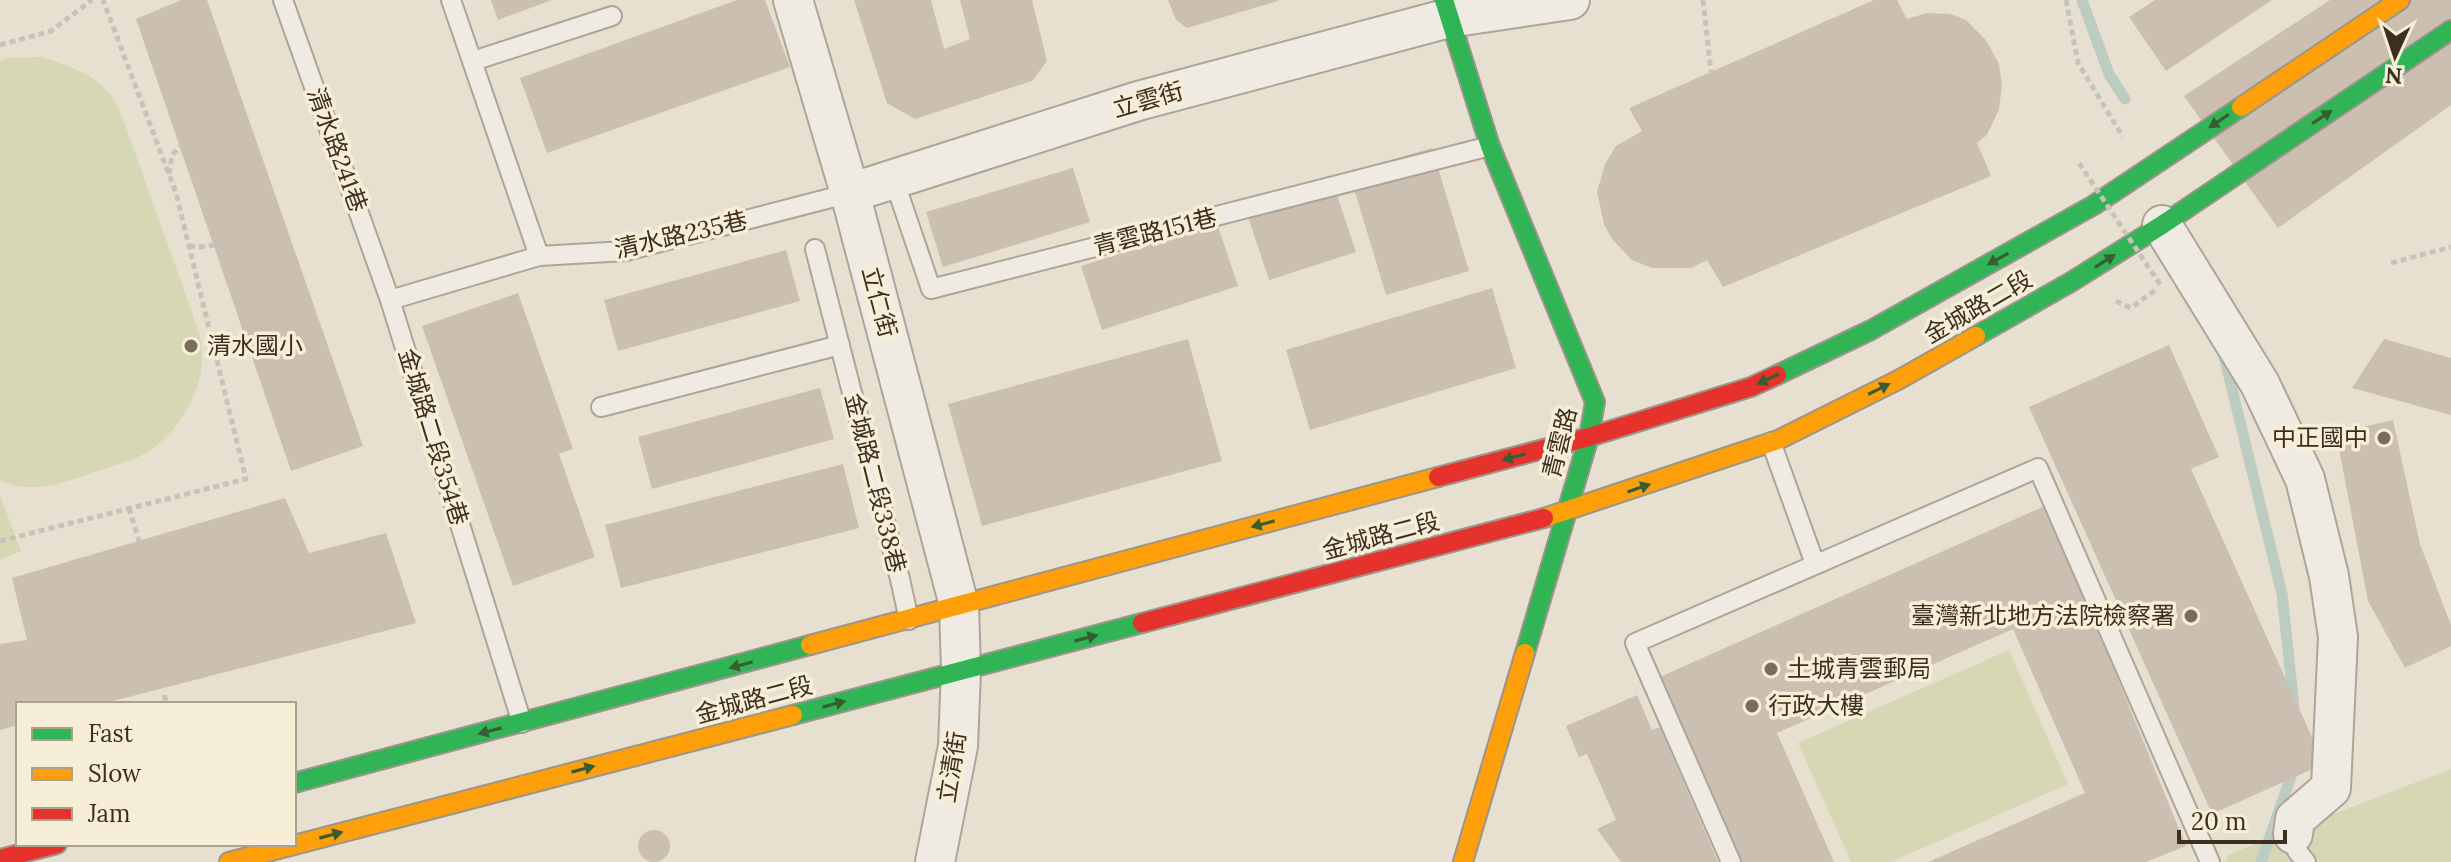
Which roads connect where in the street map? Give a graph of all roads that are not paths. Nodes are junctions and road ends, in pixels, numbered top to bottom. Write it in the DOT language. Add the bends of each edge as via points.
graph roads {
  1 [pos="283,0"];
  2 [pos="451,0"];
  3 [pos="793,0"];
  4 [pos="1570,0"];
  5 [pos="2400,0"];
  6 [pos="1447,9"];
  7 [pos="612,16"];
  8 [pos="2451,30"];
  9 [pos="473,61"];
  10 [pos="1490,146"];
  11 [pos="894,180"];
  12 [pos="850,193"];
  13 [pos="2162,225"];
  14 [pos="815,249"];
  15 [pos="539,256"];
  16 [pos="390,300"];
  17 [pos="840,345"];
  18 [pos="601,407"];
  19 [pos="1589,437"];
  20 [pos="1771,442"];
  21 [pos="1565,513"];
  22 [pos="1815,564"];
  23 [pos="959,605"];
  24 [pos="909,620"];
  25 [pos="961,671"];
  26 [pos="522,723"];
  27 [pos="296,782"];
  28 [pos="296,845"];
  29 [pos="49,846"];
  30 [pos="290,846"];
  31 [pos="2300,848"];
  32 [pos="0,859"];
  33 [pos="229,862"];
  34 [pos="935,862"];
  35 [pos="1463,862"];
  36 [pos="1731,862"];
  37 [pos="2210,862"];
  1 -- 16 [label="lane, 清水路241巷"];
  2 -- 9 [label="lane"];
  3 -- 12 [label="street, 立仁街"];
  4 -- 6 [label="street, 立雲街"];
  5 -- 19 [label="main road, 金城路二段, one-way" via="2094,205 1871,330 1751,387"];
  6 -- 10 [label="main road, 青雲路"];
  6 -- 11 [label="street, 立雲街"];
  7 -- 9 [label="lane"];
  13 -- 8 [label="main road, 金城路二段, one-way"];
  9 -- 15 [label="lane"];
  10 -- 11 [label="lane, 青雲路151巷" via="931,289"];
  10 -- 19 [label="main road, 青雲路" via="1595,402"];
  11 -- 12 [label="street, 立雲街"];
  12 -- 15 [label="lane, 清水路235巷" via="626,251"];
  12 -- 23 [label="street, 立仁街"];
  20 -- 13 [label="main road, 金城路二段, one-way" via="1900,379"];
  13 -- 31 [label="street" via="2260,384 2305,479 2329,576 2338,637 2331,788 2295,819"];
  14 -- 17 [label="lane, 金城路二段338巷"];
  15 -- 16 [label="lane"];
  16 -- 26 [label="lane, 金城路二段354巷"];
  17 -- 18 [label="lane"];
  17 -- 24 [label="lane, 金城路二段338巷"];
  19 -- 21 [label="main road, 青雲路"];
  19 -- 23 [label="main road, 金城路二段, one-way"];
  21 -- 20 [label="main road, 金城路二段, one-way"];
  20 -- 22 [label="lane"];
  25 -- 21 [label="main road, 金城路二段, one-way"];
  21 -- 35 [label="main road, 青雲路"];
  22 -- 36 [label="lane" via="1635,643"];
  22 -- 37 [label="lane" via="2038,468"];
  23 -- 24 [label="main road, 金城路二段"];
  23 -- 25 [label="street, 立仁街"];
  24 -- 26 [label="main road, 金城路二段, one-way"];
  28 -- 25 [label="main road, 金城路二段, one-way"];
  25 -- 34 [label="street, 立清街" via="958,746"];
  26 -- 27 [label="main road, 金城路二段, one-way"];
  29 -- 32 [label="main road"];
  33 -- 30 [label="main road, 金城路二段, one-way"];
}
